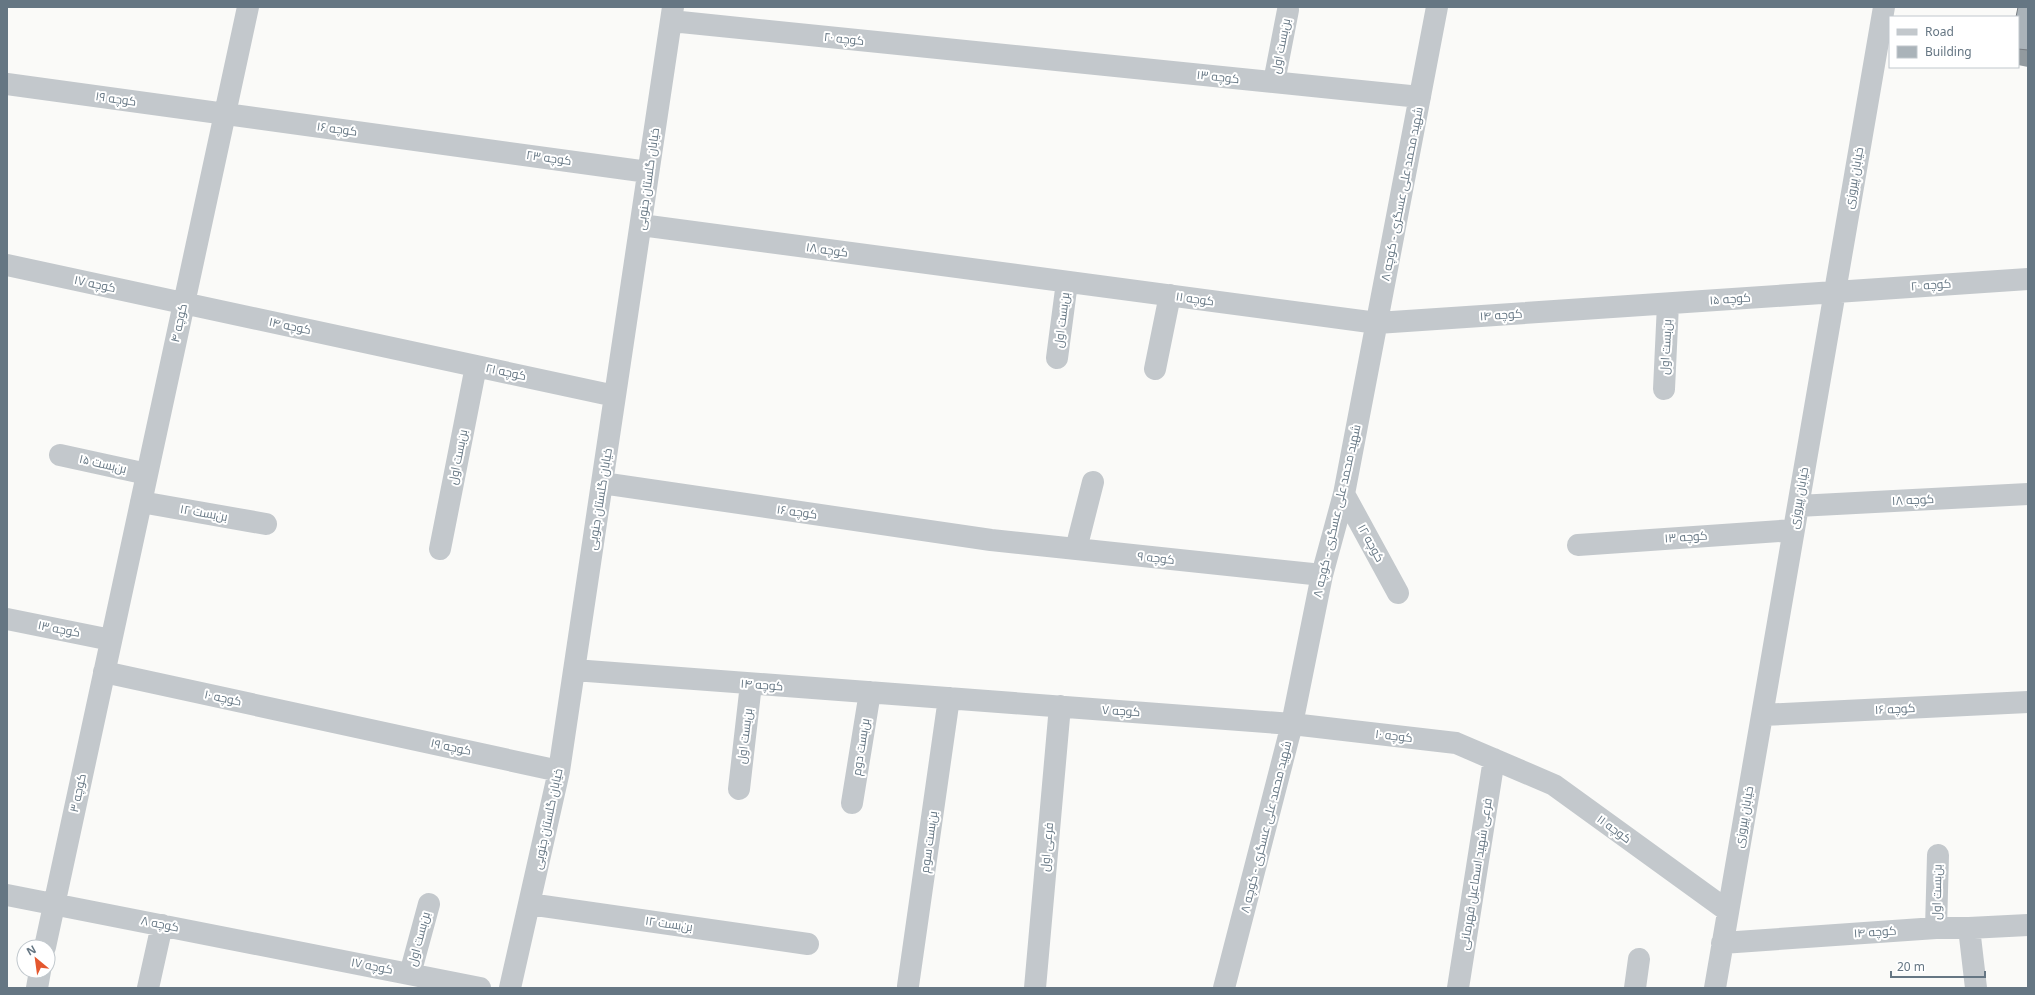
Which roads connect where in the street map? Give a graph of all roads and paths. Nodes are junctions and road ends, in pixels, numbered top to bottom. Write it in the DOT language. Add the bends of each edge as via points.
graph roads {
  1 [pos="248,7"];
  2 [pos="1437,7"];
  3 [pos="1884,7"];
  4 [pos="1288,10"];
  5 [pos="672,14"];
  6 [pos="1016,56"];
  7 [pos="1274,82"];
  8 [pos="7,84"];
  9 [pos="1420,97"];
  10 [pos="225,113"];
  11 [pos="449,144"];
  12 [pos="648,172"];
  13 [pos="641,225"];
  14 [pos="7,265"];
  15 [pos="1013,274"];
  16 [pos="2028,278"];
  17 [pos="1067,282"];
  18 [pos="1835,292"];
  19 [pos="1170,295"];
  20 [pos="183,304"];
  21 [pos="1668,304"];
  22 [pos="1626,306"];
  23 [pos="1377,323"];
  24 [pos="397,349"];
  25 [pos="1057,358"];
  26 [pos="476,366"];
  27 [pos="1155,369"];
  28 [pos="1664,389"];
  29 [pos="615,396"];
  30 [pos="60,455"];
  31 [pos="147,474"];
  32 [pos="1093,482"];
  33 [pos="602,483"];
  34 [pos="1344,494"];
  35 [pos="2028,494"];
  36 [pos="141,502"];
  37 [pos="1798,506"];
  38 [pos="266,524"];
  39 [pos="1794,530"];
  40 [pos="991,540"];
  41 [pos="1578,545"];
  42 [pos="440,549"];
  43 [pos="1076,550"];
  44 [pos="1322,575"];
  45 [pos="1398,593"];
  46 [pos="7,619"];
  47 [pos="111,640"];
  48 [pos="574,670"];
  49 [pos="104,672"];
  50 [pos="751,684"];
  51 [pos="870,692"];
  52 [pos="949,698"];
  53 [pos="2028,702"];
  54 [pos="1060,706"];
  55 [pos="1762,715"];
  56 [pos="343,724"];
  57 [pos="1292,724"];
  58 [pos="1494,759"];
  59 [pos="559,771"];
  60 [pos="739,789"];
  61 [pos="852,803"];
  62 [pos="1938,855"];
  63 [pos="7,895"];
  64 [pos="55,904"];
  65 [pos="428,904"];
  66 [pos="530,904"];
  67 [pos="1728,911"];
  68 [pos="162,925"];
  69 [pos="2028,925"];
  70 [pos="1936,928"];
  71 [pos="1969,928"];
  72 [pos="48,939"];
  73 [pos="1722,943"];
  74 [pos="808,944"];
  75 [pos="264,945"];
  76 [pos="1639,959"];
  77 [pos="410,974"];
  78 [pos="908,986"];
  79 [pos="148,988"];
  80 [pos="480,988"];
  81 [pos="510,988"];
  82 [pos="1035,988"];
  83 [pos="1224,988"];
  84 [pos="1458,988"];
  85 [pos="1635,988"];
  86 [pos="1715,988"];
  87 [pos="1976,988"];
  1 -- 10 [label="street, کوچه ۴"];
  2 -- 9 [label="street, شهید محمد علی عسگری - کوچه ۸"];
  3 -- 18 [label="street, خیابان پیروزی"];
  4 -- 7 [label="street, بن‌بست اول"];
  5 -- 6 [label="street, کوچه ۲۰"];
  5 -- 12 [label="street, خیابان گلستان جنوبی"];
  6 -- 7 [label="street, کوچه ۱۳"];
  7 -- 9 [label="street, کوچه ۱۳"];
  8 -- 10 [label="street, کوچه ۱۹"];
  9 -- 23 [label="street, شهید محمد علی عسگری - کوچه ۸"];
  10 -- 11 [label="street, کوچه ۱۶"];
  10 -- 20 [label="street, کوچه ۴"];
  11 -- 12 [label="street, کوچه ۲۳"];
  12 -- 13 [label="street, خیابان گلستان جنوبی"];
  13 -- 15 [label="street, کوچه ۱۸"];
  13 -- 29 [label="street, خیابان گلستان جنوبی"];
  14 -- 20 [label="street, کوچه ۱۷"];
  15 -- 17 [label="street, کوچه ۱۱"];
  16 -- 18 [label="street, کوچه ۲۰"];
  17 -- 19 [label="street, کوچه ۱۱"];
  17 -- 25 [label="street, بن‌بست اول"];
  18 -- 21 [label="street, کوچه ۱۵"];
  18 -- 37 [label="street, خیابان پیروزی"];
  19 -- 23 [label="street, کوچه ۱۱"];
  19 -- 27 [label="street"];
  20 -- 24 [label="street, کوچه ۱۴"];
  20 -- 31 [label="street, کوچه ۴"];
  21 -- 22 [label="street, کوچه ۱۵"];
  21 -- 28 [label="street, بن‌بست اول"];
  22 -- 23 [label="street, کوچه ۱۴"];
  23 -- 34 [label="street, شهید محمد علی عسگری - کوچه ۸"];
  24 -- 26 [label="street, کوچه ۲۱"];
  26 -- 29 [label="street, کوچه ۲۱"];
  26 -- 42 [label="street, بن‌بست اول"];
  29 -- 33 [label="street, خیابان گلستان جنوبی"];
  30 -- 31 [label="street, بن‌بست ۱۵"];
  31 -- 36 [label="street, کوچه ۴"];
  32 -- 43 [label="street"];
  33 -- 40 [label="street, کوچه ۱۶"];
  33 -- 48 [label="street, خیابان گلستان جنوبی"];
  34 -- 44 [label="street, شهید محمد علی عسگری - کوچه ۸"];
  34 -- 45 [label="street, کوچه ۱۲"];
  35 -- 37 [label="street, کوچه ۱۸"];
  36 -- 38 [label="street, بن‌بست ۱۲"];
  36 -- 47 [label="street, کوچه ۴"];
  37 -- 39 [label="street, خیابان پیروزی"];
  39 -- 41 [label="street, کوچه ۱۳"];
  39 -- 55 [label="street, خیابان پیروزی"];
  40 -- 43 [label="street, کوچه ۹"];
  43 -- 44 [label="street, کوچه ۹"];
  44 -- 57 [label="street, شهید محمد علی عسگری - کوچه ۸"];
  46 -- 47 [label="street, کوچه ۱۳"];
  47 -- 49 [label="street, کوچه ۳"];
  48 -- 50 [label="street, کوچه ۱۴"];
  48 -- 59 [label="street, خیابان گلستان جنوبی"];
  49 -- 56 [label="street, کوچه ۱۰"];
  49 -- 64 [label="street, کوچه ۳"];
  50 -- 51 [label="street, کوچه ۱۴"];
  50 -- 60 [label="street, بن‌بست اول"];
  51 -- 52 [label="street, کوچه ۱۴"];
  51 -- 61 [label="street, بن‌بست دوم"];
  52 -- 54 [label="street, کوچه ۷"];
  52 -- 78 [label="street, بن‌بست سوم"];
  53 -- 55 [label="street, کوچه ۱۶"];
  54 -- 57 [label="street, کوچه ۷"];
  54 -- 82 [label="street, فرعی اول"];
  55 -- 67 [label="street, خیابان پیروزی"];
  56 -- 59 [label="street, کوچه ۱۹"];
  57 -- 58 [label="street, کوچه ۱۰" via="1456,743"];
  57 -- 83 [label="street, شهید محمد علی عسگری - کوچه ۸"];
  58 -- 67 [label="street, کوچه ۱۱" via="1554,785"];
  58 -- 84 [label="street, فرعی شهید اسماعیل قهرمانی"];
  59 -- 66 [label="street, خیابان گلستان جنوبی"];
  62 -- 70 [label="street, بن‌بست اول"];
  63 -- 64 [label="street"];
  64 -- 68 [label="street, کوچه ۸"];
  64 -- 72 [label="street, کوچه ۳"];
  65 -- 77 [label="street, بن‌بست اول"];
  66 -- 74 [label="street, بن‌بست ۱۲"];
  66 -- 81 [label="street, خیابان گلستان جنوبی"];
  67 -- 73 [label="street, خیابان پیروزی"];
  68 -- 75 [label="street, کوچه ۸"];
  68 -- 79 [label="street"];
  69 -- 71 [label="street, کوچه ۱۴"];
  70 -- 71 [label="street, کوچه ۱۴"];
  70 -- 73 [label="street, کوچه ۱۴"];
  71 -- 87 [label="street"];
  73 -- 86 [label="street, خیابان پیروزی"];
  75 -- 77 [label="street, کوچه ۱۷"];
  76 -- 85 [label="street"];
  77 -- 80 [label="street, کوچه ۱۷"];
}
